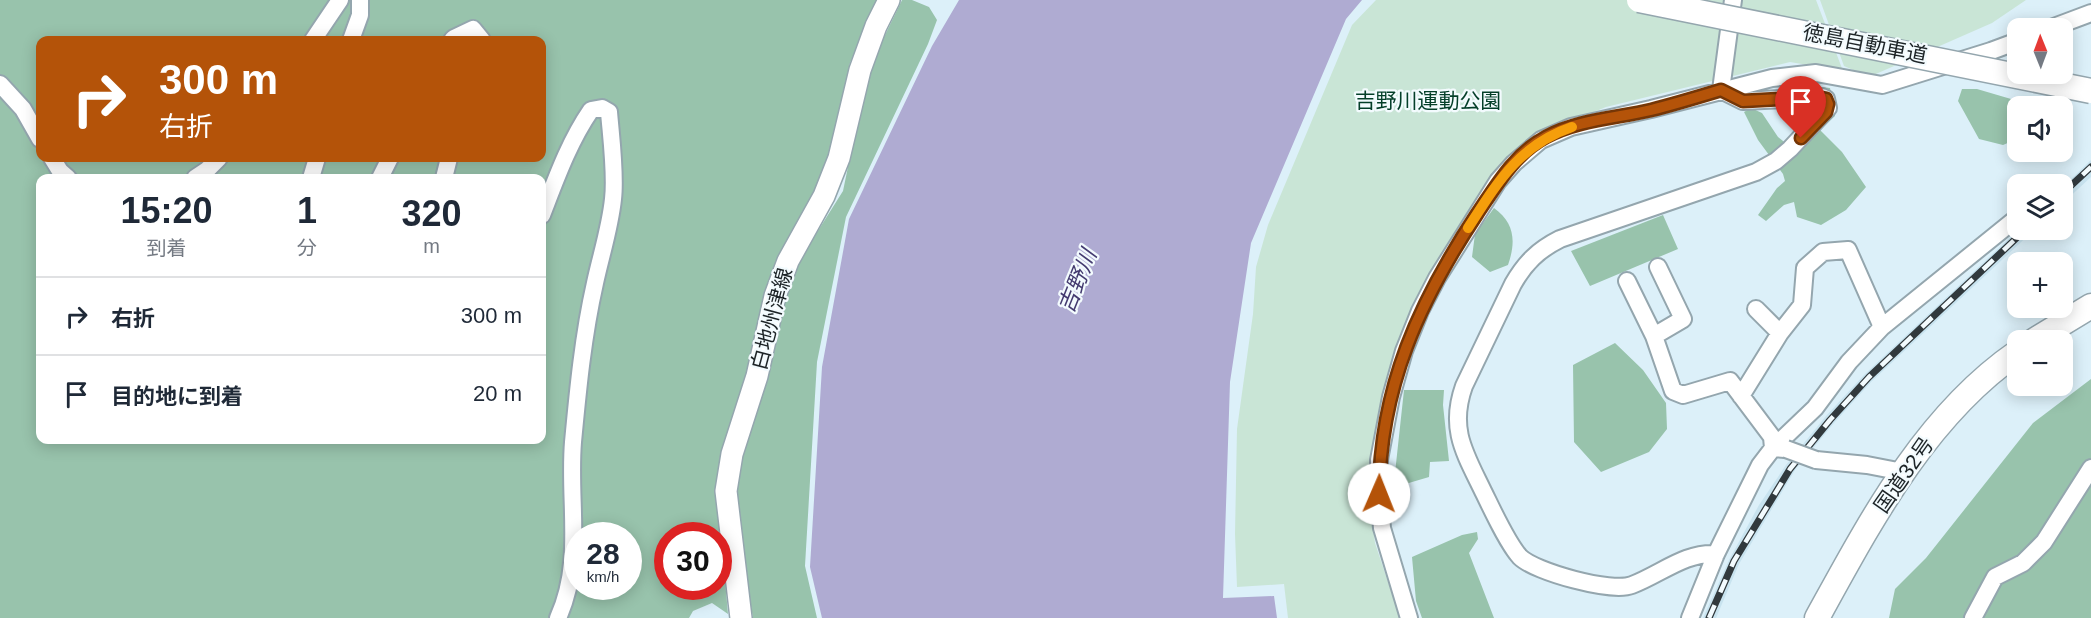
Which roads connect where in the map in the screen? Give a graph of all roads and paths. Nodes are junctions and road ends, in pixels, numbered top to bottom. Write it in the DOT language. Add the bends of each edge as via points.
graph roads {
  1 [pos="340,0"];
  2 [pos="360,0"];
  3 [pos="889,0"];
  4 [pos="1639,0"];
  5 [pos="1733,0"];
  6 [pos="2091,14"];
  7 [pos="2073,20"];
  8 [pos="316,36"];
  9 [pos="352,36"];
  10 [pos="458,36"];
  11 [pos="479,36"];
  12 [pos="2007,45"];
  13 [pos="0,84"];
  14 [pos="1721,90"];
  15 [pos="2091,91"];
  16 [pos="36,131"];
  17 [pos="54,162"];
  18 [pos="215,162"];
  19 [pos="63,174"];
  20 [pos="201,174"];
  21 [pos="546,204"];
  22 [pos="2007,226"];
  23 [pos="1658,267"];
  24 [pos="1627,281"];
  25 [pos="2091,306"];
  26 [pos="1756,309"];
  27 [pos="1882,327"];
  28 [pos="2051,330"];
  29 [pos="1780,333"];
  30 [pos="1654,336"];
  31 [pos="2007,360"];
  32 [pos="1741,396"];
  33 [pos="1779,449"];
  34 [pos="2091,468"];
  35 [pos="1903,472"];
  36 [pos="1716,555"];
  37 [pos="558,618"];
  38 [pos="741,618"];
  39 [pos="1409,618"];
  40 [pos="1690,618"];
  41 [pos="1817,618"];
  42 [pos="1973,618"];
  1 -- 8 [label="street"];
  2 -- 9 [label="street" via="360,15"];
  3 -- 38 [label="main road, 白地州津線" via="860,70 839,158 775,296 757,376 732,454 726,491"];
  4 -- 15 [label="highway, 徳島自動車道, bridge"];
  5 -- 14 [label="street"];
  6 -- 7 [label="street"];
  10 -- 11 [label="street" via="473,29"];
  12 -- 14 [label="street" via="1882,85 1816,73"];
  13 -- 16 [label="street" via="23,109"];
  14 -- 36 [label="street" via="1743,101 1822,97 1828,108 1790,149 1756,172 1560,239 1538,253 1513,284 1464,386 1457,417 1461,446 1494,514 1519,556 1533,567 1618,587 1630,586 1695,555"];
  14 -- 39 [label="street" via="1571,127 1541,140 1498,181 1448,259 1420,310 1404,351 1379,460 1382,528"];
  17 -- 19 [label="street"];
  18 -- 20 [label="street"];
  21 -- 37 [label="street" via="578,130 591,110 602,108 609,112 614,196 583,350 573,446 575,545 571,580"];
  22 -- 27 [label="street"];
  23 -- 30 [label="street" via="1683,319"];
  24 -- 30 [label="street"];
  25 -- 28 [label="highway"];
  26 -- 29 [label="street"];
  27 -- 29 [label="street" via="1848,250 1823,252 1805,268 1802,305"];
  27 -- 33 [label="street"];
  29 -- 32 [label="street"];
  30 -- 32 [label="street" via="1673,390 1683,395 1730,381"];
  31 -- 35 [label="highway, 国道32号" via="1963,399"];
  32 -- 33 [label="street"];
  33 -- 35 [label="street, bridge" via="1816,460"];
  33 -- 36 [label="street" via="1760,465"];
  34 -- 42 [label="street" via="2044,542 2023,562 1995,577"];
  35 -- 41 [label="highway, 国道32号"];
  36 -- 40 [label="street"];
}
